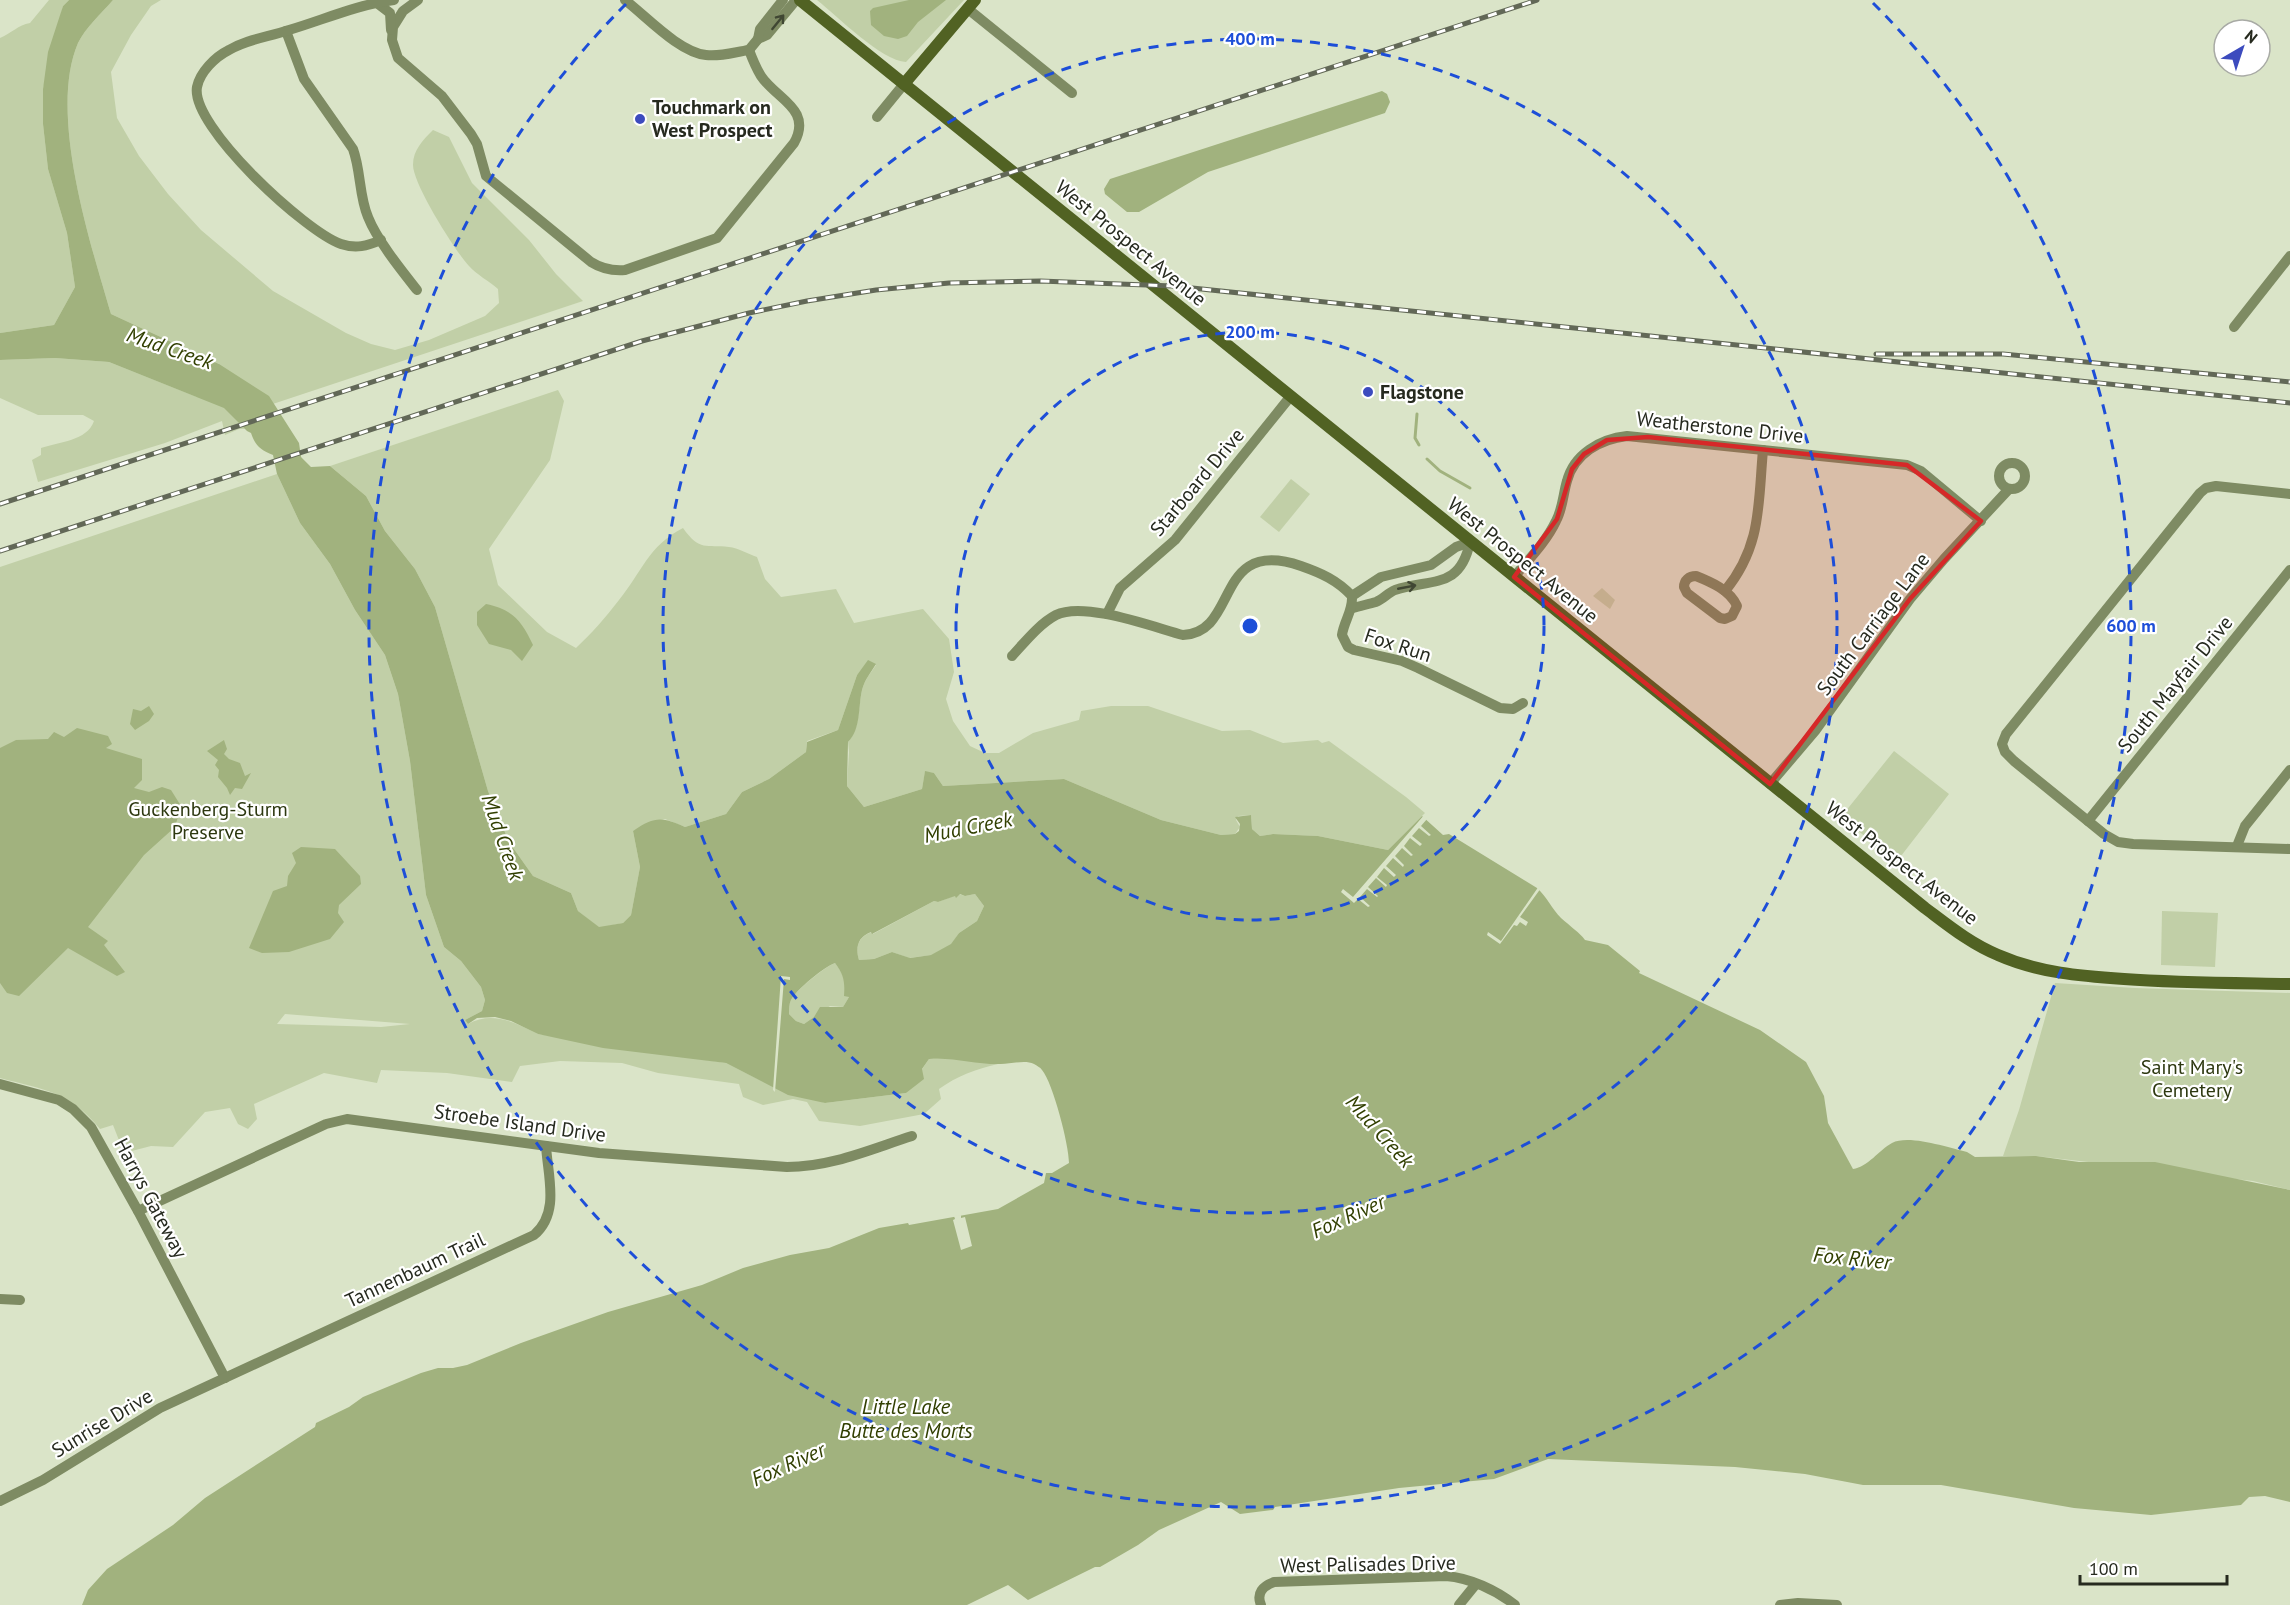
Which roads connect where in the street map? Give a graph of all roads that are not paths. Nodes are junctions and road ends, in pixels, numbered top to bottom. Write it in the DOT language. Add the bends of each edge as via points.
graph roads {
  1 [pos="394,0"];
  2 [pos="418,0"];
  3 [pos="626,0"];
  4 [pos="783,0"];
  5 [pos="798,0"];
  6 [pos="377,3"];
  7 [pos="971,4"];
  8 [pos="286,32"];
  9 [pos="392,36"];
  10 [pos="758,39"];
  11 [pos="748,50"];
  12 [pos="904,84"];
  13 [pos="1072,93"];
  14 [pos="877,117"];
  15 [pos="381,240"];
  16 [pos="2290,255"];
  17 [pos="417,290"];
  18 [pos="2234,327"];
  19 [pos="1290,397"];
  20 [pos="1764,450"];
  21 [pos="2009,489"];
  22 [pos="2290,494"];
  23 [pos="1982,521"];
  24 [pos="1470,542"];
  25 [pos="2290,570"];
  26 [pos="1514,577"];
  27 [pos="1725,591"];
  28 [pos="1353,602"];
  29 [pos="1107,614"];
  30 [pos="1012,656"];
  31 [pos="1523,703"];
  32 [pos="2290,770"];
  33 [pos="1770,784"];
  34 [pos="2088,821"];
  35 [pos="2237,846"];
  36 [pos="2290,849"];
  37 [pos="2290,984"];
  38 [pos="0,1084"];
  39 [pos="912,1136"];
  40 [pos="546,1146"];
  41 [pos="138,1211"];
  42 [pos="0,1299"];
  43 [pos="20,1300"];
  44 [pos="225,1378"];
  45 [pos="0,1501"];
  46 [pos="1476,1584"];
  47 [pos="1259,1601"];
  48 [pos="1459,1605"];
  49 [pos="1515,1605"];
  50 [pos="1780,1605"];
  51 [pos="1837,1605"];
  1 -- 6 [label="street"];
  2 -- 9 [label="street" via="397,18"];
  3 -- 11 [label="street" via="681,46 694,52 719,55"];
  4 -- 10 [label="street" via="760,29"];
  10 -- 5 [label="street, one-way" via="767,35"];
  5 -- 12 [label="main road, West Prospect Avenue"];
  6 -- 8 [label="street"];
  6 -- 9 [label="street" via="390,13"];
  7 -- 12 [label="main road"];
  7 -- 13 [label="street"];
  8 -- 15 [label="street" via="304,79 353,149 364,205"];
  8 -- 15 [label="street" via="244,42 215,59 197,87 199,105 234,155 305,223 341,244 363,246"];
  9 -- 11 [label="street" via="394,50 404,66 442,96 471,134 486,176 591,262 615,271 717,238 794,143 799,130 796,112 761,76"];
  10 -- 11 [label="street"];
  12 -- 14 [label="street"];
  12 -- 19 [label="main road, West Prospect Avenue"];
  15 -- 17 [label="street"];
  16 -- 18 [label="street"];
  19 -- 24 [label="main road, West Prospect Avenue"];
  19 -- 29 [label="street, Starboard Drive" via="1175,540 1120,588"];
  20 -- 23 [label="street, Weatherstone Drive" via="1907,465 1921,471"];
  20 -- 26 [label="street, Weatherstone Drive" via="1627,436 1599,444 1572,469 1557,519"];
  20 -- 27 [label="street" via="1753,542"];
  21 -- 23 [label="street, South Carriage Lane"];
  22 -- 34 [label="street" via="2206,488 2006,734 2002,744 2005,752"];
  23 -- 33 [label="street, South Carriage Lane" via="1910,599 1815,731"];
  24 -- 26 [label="main road, West Prospect Avenue"];
  24 -- 28 [label="street" via="1431,565 1381,577"];
  28 -- 24 [label="street, one-way" via="1377,601 1390,592 1449,577 1467,556"];
  25 -- 34 [label="street, South Mayfair Drive"];
  26 -- 33 [label="main road, West Prospect Avenue"];
  27 -- 27 [label="street" via="1696,576 1689,577 1684,585 1687,593 1725,619 1732,616 1737,606"];
  28 -- 29 [label="street" via="1339,584 1322,573 1267,559 1242,571 1212,621 1196,633 1184,634"];
  28 -- 31 [label="street, Fox Run" via="1342,635 1354,650 1410,664 1500,708 1514,709"];
  29 -- 30 [label="street" via="1064,611 1046,621"];
  32 -- 35 [label="street" via="2245,826"];
  33 -- 37 [label="main road, West Prospect Avenue" via="1959,934 2014,962 2076,975"];
  34 -- 35 [label="street" via="2118,842"];
  35 -- 36 [label="street"];
  38 -- 41 [label="street, Harrys Gateway" via="53,1097 73,1108 97,1136"];
  39 -- 40 [label="street, Stroebe Island Drive" via="833,1162 802,1167"];
  40 -- 41 [label="street, Stroebe Island Drive" via="347,1119 326,1124"];
  40 -- 44 [label="street, Tannenbaum Trail" via="550,1211 534,1235"];
  41 -- 44 [label="street, Harrys Gateway"];
  42 -- 43 [label="street"];
  44 -- 45 [label="street, Sunrise Drive" via="160,1408 43,1480"];
  46 -- 47 [label="street, West Palisades Drive" via="1446,1576 1280,1581 1264,1587"];
  46 -- 48 [label="street"];
  46 -- 49 [label="street, West Palisades Drive"];
  50 -- 51 [label="street"];
}
